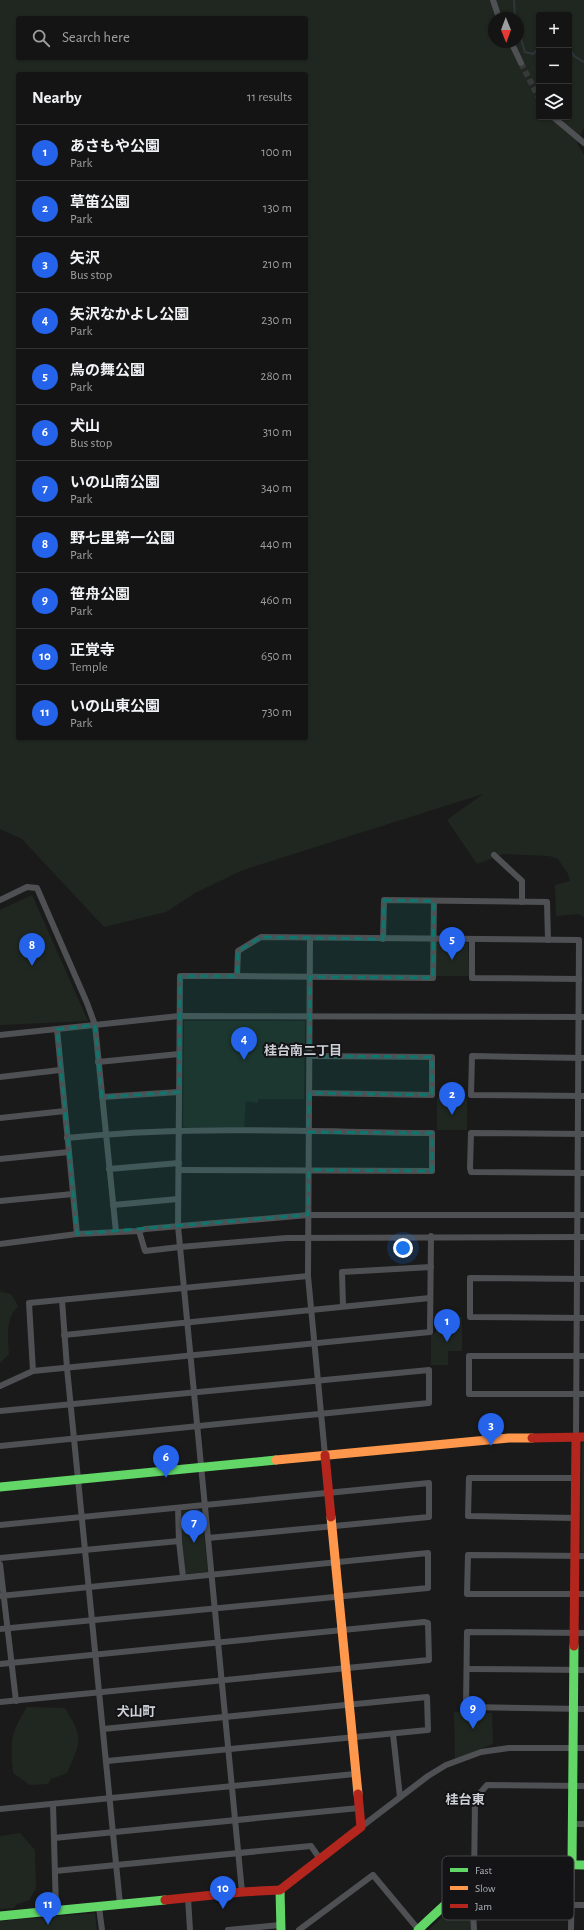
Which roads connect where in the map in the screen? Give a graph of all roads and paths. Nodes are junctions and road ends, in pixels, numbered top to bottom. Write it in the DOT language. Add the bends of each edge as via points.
graph roads {
  1 [pos="493,0"];
  2 [pos="497,12"];
  3 [pos="514,48"];
  4 [pos="521,63"];
  5 [pos="557,120"];
  6 [pos="584,143"];
  7 [pos="494,856"];
  8 [pos="0,900"];
  9 [pos="434,901"];
  10 [pos="522,902"];
  11 [pos="310,938"];
  12 [pos="383,939"];
  13 [pos="434,940"];
  14 [pos="472,940"];
  15 [pos="548,940"];
  16 [pos="237,976"];
  17 [pos="310,977"];
  18 [pos="578,979"];
  19 [pos="179,1016"];
  20 [pos="310,1016"];
  21 [pos="581,1018"];
  22 [pos="94,1025"];
  23 [pos="56,1029"];
  24 [pos="0,1035"];
  25 [pos="179,1054"];
  26 [pos="310,1056"];
  27 [pos="581,1058"];
  28 [pos="98,1062"];
  29 [pos="60,1070"];
  30 [pos="0,1077"];
  31 [pos="179,1092"];
  32 [pos="310,1093"];
  33 [pos="581,1096"];
  34 [pos="102,1097"];
  35 [pos="65,1111"];
  36 [pos="0,1118"];
  37 [pos="179,1132"];
  38 [pos="308,1132"];
  39 [pos="106,1134"];
  40 [pos="581,1134"];
  41 [pos="67,1138"];
  42 [pos="69,1152"];
  43 [pos="0,1159"];
  44 [pos="179,1163"];
  45 [pos="109,1169"];
  46 [pos="179,1170"];
  47 [pos="309,1170"];
  48 [pos="581,1173"];
  49 [pos="73,1194"];
  50 [pos="178,1200"];
  51 [pos="0,1201"];
  52 [pos="113,1205"];
  53 [pos="308,1215"];
  54 [pos="581,1215"];
  55 [pos="178,1226"];
  56 [pos="139,1231"];
  57 [pos="116,1232"];
  58 [pos="77,1234"];
  59 [pos="431,1236"];
  60 [pos="308,1237"];
  61 [pos="577,1237"];
  62 [pos="584,1237"];
  63 [pos="0,1244"];
  64 [pos="180,1246"];
  65 [pos="431,1266"];
  66 [pos="308,1276"];
  67 [pos="577,1279"];
  68 [pos="584,1279"];
  69 [pos="183,1288"];
  70 [pos="430,1298"];
  71 [pos="62,1300"];
  72 [pos="343,1306"];
  73 [pos="311,1310"];
  74 [pos="576,1318"];
  75 [pos="584,1318"];
  76 [pos="186,1323"];
  77 [pos="64,1335"];
  78 [pos="314,1344"];
  79 [pos="190,1356"];
  80 [pos="576,1356"];
  81 [pos="584,1356"];
  82 [pos="67,1368"];
  83 [pos="34,1371"];
  84 [pos="318,1380"];
  85 [pos="0,1386"];
  86 [pos="194,1392"];
  87 [pos="576,1394"];
  88 [pos="584,1394"];
  89 [pos="72,1404"];
  90 [pos="0,1411"];
  91 [pos="321,1415"];
  92 [pos="196,1427"];
  93 [pos="580,1437"];
  94 [pos="75,1439"];
  95 [pos="0,1446"];
  96 [pos="325,1455"];
  97 [pos="201,1467"];
  98 [pos="575,1478"];
  99 [pos="78,1479"];
  100 [pos="0,1487"];
  101 [pos="329,1492"];
  102 [pos="204,1505"];
  103 [pos="178,1508"];
  104 [pos="82,1516"];
  105 [pos="575,1518"];
  106 [pos="0,1525"];
  107 [pos="332,1525"];
  108 [pos="208,1538"];
  109 [pos="179,1541"];
  110 [pos="86,1550"];
  111 [pos="579,1556"];
  112 [pos="0,1558"];
  113 [pos="336,1563"];
  114 [pos="0,1564"];
  115 [pos="211,1575"];
  116 [pos="183,1577"];
  117 [pos="89,1586"];
  118 [pos="574,1594"];
  119 [pos="584,1594"];
  120 [pos="2,1596"];
  121 [pos="339,1597"];
  122 [pos="215,1609"];
  123 [pos="92,1620"];
  124 [pos="8,1629"];
  125 [pos="0,1630"];
  126 [pos="342,1630"];
  127 [pos="574,1633"];
  128 [pos="584,1633"];
  129 [pos="218,1642"];
  130 [pos="96,1654"];
  131 [pos="12,1663"];
  132 [pos="0,1664"];
  133 [pos="346,1669"];
  134 [pos="467,1669"];
  135 [pos="574,1670"];
  136 [pos="584,1670"];
  137 [pos="221,1681"];
  138 [pos="99,1692"];
  139 [pos="16,1701"];
  140 [pos="0,1702"];
  141 [pos="349,1704"];
  142 [pos="574,1709"];
  143 [pos="584,1709"];
  144 [pos="225,1716"];
  145 [pos="103,1729"];
  146 [pos="393,1734"];
  147 [pos="352,1738"];
  148 [pos="573,1748"];
  149 [pos="584,1748"];
  150 [pos="229,1750"];
  151 [pos="107,1761"];
  152 [pos="355,1774"];
  153 [pos="232,1786"];
  154 [pos="573,1786"];
  155 [pos="584,1786"];
  156 [pos="400,1797"];
  157 [pos="109,1798"];
  158 [pos="53,1804"];
  159 [pos="359,1808"];
  160 [pos="0,1809"];
  161 [pos="234,1821"];
  162 [pos="573,1824"];
  163 [pos="584,1824"];
  164 [pos="361,1827"];
  165 [pos="114,1832"];
  166 [pos="54,1838"];
  167 [pos="238,1854"];
  168 [pos="474,1856"];
  169 [pos="572,1856"];
  170 [pos="320,1859"];
  171 [pos="116,1865"];
  172 [pos="55,1871"];
  173 [pos="280,1890"];
  174 [pos="242,1892"];
  175 [pos="188,1898"];
  176 [pos="120,1904"];
  177 [pos="99,1907"];
  178 [pos="442,1909"];
  179 [pos="56,1910"];
  180 [pos="0,1916"];
  181 [pos="473,1920"];
  182 [pos="572,1920"];
  183 [pos="281,1927"];
  184 [pos="102,1930"];
  185 [pos="190,1930"];
  186 [pos="228,1930"];
  187 [pos="299,1930"];
  188 [pos="418,1930"];
  189 [pos="474,1930"];
  190 [pos="572,1930"];
  1 -- 2 [label="street"];
  3 -- 4 [label="street"];
  5 -- 6 [label="street"];
  7 -- 10 [label="street" via="522,881"];
  8 -- 22 [label="street" via="27,887 37,888"];
  9 -- 10 [label="street"];
  9 -- 12 [label="street" via="384,900"];
  9 -- 13 [label="street"];
  10 -- 15 [label="street" via="547,902"];
  11 -- 12 [label="street"];
  11 -- 16 [label="street" via="261,937 238,951"];
  11 -- 17 [label="street"];
  12 -- 13 [label="street"];
  13 -- 14 [label="street"];
  13 -- 17 [label="street" via="433,978"];
  14 -- 15 [label="street"];
  14 -- 18 [label="street" via="472,978"];
  15 -- 18 [label="street" via="579,940"];
  16 -- 17 [label="street"];
  16 -- 19 [label="street" via="180,976"];
  17 -- 20 [label="street"];
  18 -- 21 [label="street"];
  19 -- 20 [label="street"];
  19 -- 22 [label="street"];
  19 -- 25 [label="street"];
  20 -- 21 [label="street"];
  20 -- 26 [label="street"];
  21 -- 27 [label="street"];
  22 -- 23 [label="street"];
  22 -- 28 [label="street"];
  23 -- 24 [label="street"];
  23 -- 29 [label="street"];
  25 -- 28 [label="street"];
  25 -- 31 [label="street"];
  26 -- 32 [label="street"];
  26 -- 32 [label="street" via="432,1057 432,1095"];
  27 -- 33 [label="street"];
  27 -- 33 [label="street" via="472,1056 471,1095"];
  28 -- 34 [label="street"];
  29 -- 30 [label="street"];
  29 -- 35 [label="street"];
  31 -- 34 [label="street"];
  31 -- 37 [label="street"];
  32 -- 38 [label="street"];
  33 -- 40 [label="street"];
  34 -- 39 [label="street"];
  35 -- 36 [label="street"];
  35 -- 41 [label="street"];
  37 -- 38 [label="street"];
  37 -- 39 [label="street"];
  37 -- 44 [label="street"];
  38 -- 47 [label="street"];
  38 -- 47 [label="street" via="432,1133 432,1171"];
  39 -- 41 [label="street"];
  39 -- 45 [label="street"];
  40 -- 48 [label="street"];
  40 -- 48 [label="street" via="471,1133 470,1168 472,1172"];
  41 -- 42 [label="street"];
  42 -- 43 [label="street"];
  42 -- 49 [label="street"];
  44 -- 45 [label="street"];
  44 -- 46 [label="street"];
  45 -- 52 [label="street"];
  46 -- 47 [label="street"];
  46 -- 50 [label="street"];
  47 -- 53 [label="street"];
  48 -- 54 [label="street"];
  49 -- 51 [label="street"];
  49 -- 58 [label="street"];
  50 -- 52 [label="street"];
  50 -- 55 [label="street"];
  52 -- 57 [label="street"];
  53 -- 54 [label="street"];
  53 -- 55 [label="street"];
  53 -- 60 [label="street"];
  54 -- 61 [label="street"];
  55 -- 56 [label="street"];
  55 -- 64 [label="street"];
  56 -- 57 [label="street"];
  56 -- 64 [label="street" via="145,1251"];
  57 -- 58 [label="street"];
  58 -- 63 [label="street"];
  59 -- 60 [label="street"];
  59 -- 61 [label="street"];
  59 -- 65 [label="street"];
  60 -- 64 [label="street"];
  60 -- 66 [label="street"];
  61 -- 62 [label="street"];
  61 -- 67 [label="street"];
  64 -- 69 [label="street"];
  65 -- 70 [label="street"];
  65 -- 72 [label="street" via="342,1272"];
  66 -- 69 [label="street"];
  66 -- 73 [label="street"];
  67 -- 68 [label="street"];
  67 -- 74 [label="street"];
  67 -- 74 [label="street" via="470,1278 470,1317"];
  69 -- 71 [label="street"];
  69 -- 76 [label="street"];
  70 -- 72 [label="street"];
  70 -- 78 [label="street" via="430,1332"];
  71 -- 77 [label="street"];
  71 -- 83 [label="street" via="29,1303"];
  72 -- 73 [label="street"];
  73 -- 76 [label="street"];
  73 -- 78 [label="street"];
  74 -- 75 [label="street"];
  74 -- 80 [label="street"];
  76 -- 77 [label="street"];
  76 -- 79 [label="street"];
  77 -- 82 [label="street"];
  78 -- 79 [label="street"];
  78 -- 84 [label="street"];
  79 -- 82 [label="street"];
  79 -- 86 [label="street"];
  80 -- 81 [label="street"];
  80 -- 87 [label="street"];
  80 -- 87 [label="street" via="469,1356 469,1394"];
  82 -- 83 [label="street"];
  82 -- 89 [label="street"];
  83 -- 85 [label="street"];
  84 -- 86 [label="street"];
  84 -- 91 [label="street"];
  84 -- 91 [label="street" via="429,1370 429,1403"];
  86 -- 89 [label="street"];
  86 -- 92 [label="street"];
  87 -- 88 [label="street"];
  87 -- 93 [label="street"];
  89 -- 90 [label="street"];
  89 -- 94 [label="street"];
  91 -- 92 [label="street"];
  91 -- 96 [label="street"];
  92 -- 94 [label="street"];
  92 -- 97 [label="street"];
  93 -- 96 [label="street" via="509,1438"];
  93 -- 98 [label="street"];
  94 -- 95 [label="street"];
  94 -- 99 [label="street"];
  96 -- 97 [label="street"];
  96 -- 101 [label="street"];
  97 -- 99 [label="street"];
  97 -- 102 [label="street"];
  98 -- 105 [label="street"];
  98 -- 105 [label="street" via="469,1478 468,1516"];
  99 -- 100 [label="street"];
  99 -- 104 [label="street"];
  101 -- 102 [label="street"];
  101 -- 107 [label="street"];
  101 -- 107 [label="street" via="429,1483 429,1517"];
  102 -- 103 [label="street"];
  102 -- 108 [label="street"];
  103 -- 104 [label="street"];
  103 -- 109 [label="street"];
  104 -- 106 [label="street"];
  104 -- 110 [label="street"];
  105 -- 111 [label="street"];
  107 -- 108 [label="street"];
  107 -- 113 [label="street"];
  108 -- 115 [label="street"];
  109 -- 110 [label="street"];
  109 -- 116 [label="street"];
  110 -- 112 [label="street"];
  110 -- 117 [label="street"];
  111 -- 118 [label="street"];
  111 -- 118 [label="street" via="468,1555 467,1594"];
  113 -- 115 [label="street"];
  113 -- 121 [label="street"];
  113 -- 121 [label="street" via="428,1553 428,1588"];
  114 -- 120 [label="street"];
  115 -- 116 [label="street"];
  115 -- 122 [label="street"];
  116 -- 117 [label="street"];
  117 -- 120 [label="street"];
  117 -- 123 [label="street"];
  118 -- 119 [label="street"];
  118 -- 127 [label="street"];
  120 -- 124 [label="street"];
  121 -- 122 [label="street"];
  121 -- 126 [label="street"];
  122 -- 123 [label="street"];
  122 -- 129 [label="street"];
  123 -- 124 [label="street"];
  123 -- 130 [label="street"];
  124 -- 125 [label="street"];
  124 -- 131 [label="street"];
  126 -- 129 [label="street"];
  126 -- 133 [label="street"];
  126 -- 133 [label="street" via="428,1623 429,1660"];
  127 -- 128 [label="street"];
  127 -- 134 [label="street" via="468,1632"];
  127 -- 135 [label="street"];
  129 -- 130 [label="street"];
  129 -- 137 [label="street"];
  130 -- 131 [label="street"];
  130 -- 138 [label="street"];
  131 -- 132 [label="street"];
  131 -- 139 [label="street"];
  133 -- 137 [label="street"];
  133 -- 141 [label="street"];
  134 -- 135 [label="street"];
  134 -- 142 [label="street" via="466,1707"];
  135 -- 136 [label="street"];
  135 -- 142 [label="street"];
  137 -- 138 [label="street"];
  137 -- 144 [label="street"];
  138 -- 139 [label="street"];
  138 -- 145 [label="street"];
  139 -- 140 [label="street"];
  141 -- 144 [label="street"];
  141 -- 146 [label="street" via="427,1697 428,1730"];
  141 -- 147 [label="street"];
  142 -- 143 [label="street"];
  142 -- 148 [label="street"];
  144 -- 145 [label="street"];
  144 -- 150 [label="street"];
  145 -- 151 [label="street"];
  146 -- 147 [label="street"];
  146 -- 156 [label="street"];
  147 -- 150 [label="street"];
  147 -- 152 [label="street"];
  148 -- 149 [label="street"];
  148 -- 154 [label="street"];
  148 -- 156 [label="street" via="509,1748 481,1752 446,1765"];
  150 -- 151 [label="street"];
  150 -- 153 [label="street"];
  151 -- 157 [label="street"];
  152 -- 153 [label="street"];
  152 -- 159 [label="street"];
  153 -- 157 [label="street"];
  153 -- 161 [label="street"];
  154 -- 155 [label="street"];
  154 -- 162 [label="street"];
  154 -- 168 [label="street" via="487,1785 475,1800"];
  156 -- 164 [label="street"];
  157 -- 158 [label="street"];
  157 -- 165 [label="street"];
  158 -- 160 [label="street"];
  158 -- 166 [label="street"];
  159 -- 161 [label="street"];
  159 -- 164 [label="street"];
  161 -- 165 [label="street"];
  161 -- 167 [label="street"];
  162 -- 163 [label="street"];
  162 -- 169 [label="street"];
  164 -- 170 [label="street"];
  165 -- 166 [label="street"];
  165 -- 171 [label="street"];
  166 -- 172 [label="street"];
  167 -- 170 [label="street" via="311,1846"];
  167 -- 171 [label="street"];
  167 -- 174 [label="street"];
  170 -- 173 [label="street"];
  171 -- 172 [label="street"];
  171 -- 176 [label="street"];
  172 -- 179 [label="street"];
  173 -- 174 [label="street"];
  173 -- 183 [label="street"];
  174 -- 175 [label="street"];
  175 -- 176 [label="street"];
  175 -- 185 [label="street"];
  176 -- 177 [label="street"];
  177 -- 179 [label="street"];
  177 -- 184 [label="street"];
  178 -- 188 [label="street"];
  179 -- 180 [label="street"];
  181 -- 189 [label="street"];
  182 -- 190 [label="street"];
  183 -- 186 [label="street"];
  187 -- 188 [label="street" via="373,1875"];
}
